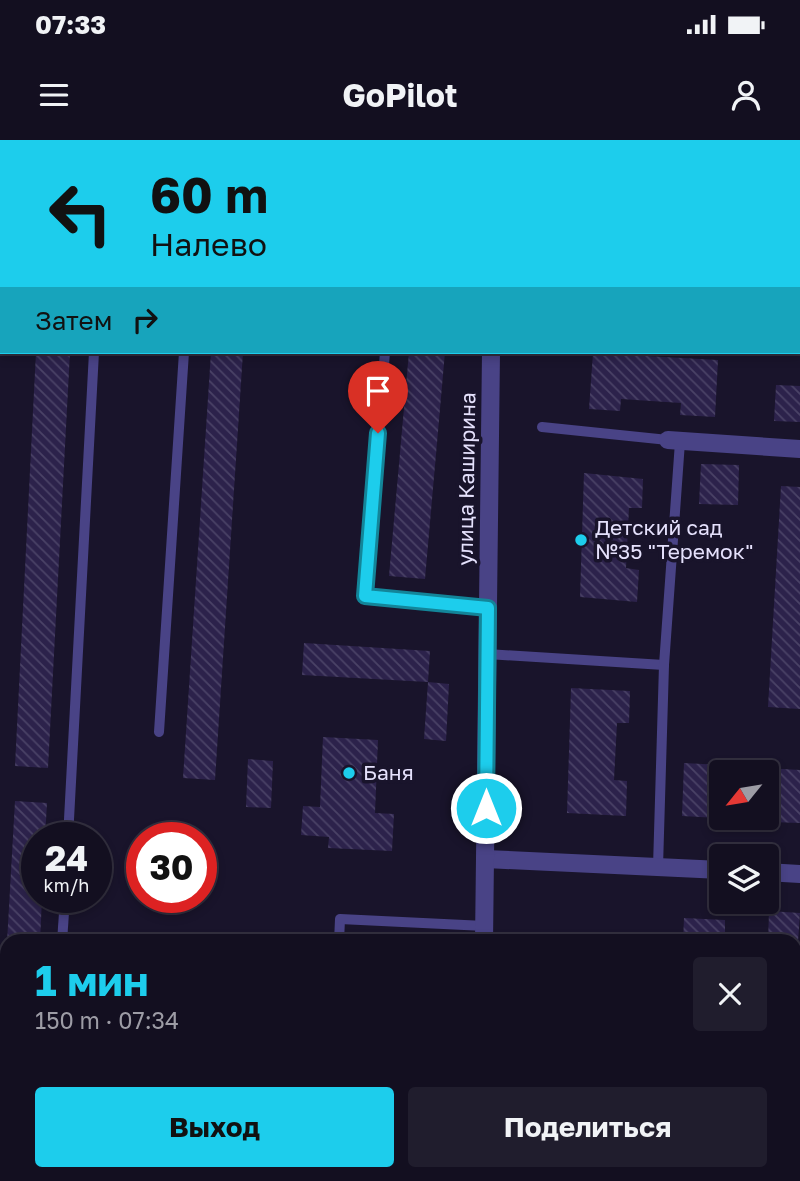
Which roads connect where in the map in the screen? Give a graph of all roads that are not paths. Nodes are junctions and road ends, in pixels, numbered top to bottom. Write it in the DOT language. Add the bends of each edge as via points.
graph roads {
  1 [pos="93,354"];
  2 [pos="184,354"];
  3 [pos="384,354"];
  4 [pos="491,354"];
  5 [pos="542,427"];
  6 [pos="674,441"];
  7 [pos="800,449"];
  8 [pos="488,608"];
  9 [pos="487,654"];
  10 [pos="664,665"];
  11 [pos="159,732"];
  12 [pos="69,822"];
  13 [pos="486,859"];
  14 [pos="658,867"];
  15 [pos="709,869"];
  16 [pos="779,873"];
  17 [pos="800,874"];
  18 [pos="64,913"];
  19 [pos="63,934"];
  20 [pos="339,934"];
  21 [pos="484,934"];
  1 -- 12 [label="lane"];
  2 -- 11 [label="lane"];
  3 -- 8 [label="lane" via="365,596"];
  4 -- 8 [label="street, улица Каширина"];
  5 -- 6 [label="lane"];
  6 -- 7 [label="street"];
  6 -- 10 [label="lane"];
  8 -- 9 [label="street, улица Каширина"];
  9 -- 10 [label="lane"];
  9 -- 13 [label="street, улица Каширина"];
  10 -- 14 [label="lane"];
  13 -- 14 [label="street"];
  13 -- 21 [label="street, улица Каширина"];
  14 -- 15 [label="street"];
  16 -- 17 [label="street"];
  18 -- 19 [label="lane"];
  20 -- 21 [label="lane" via="340,919"];
}
